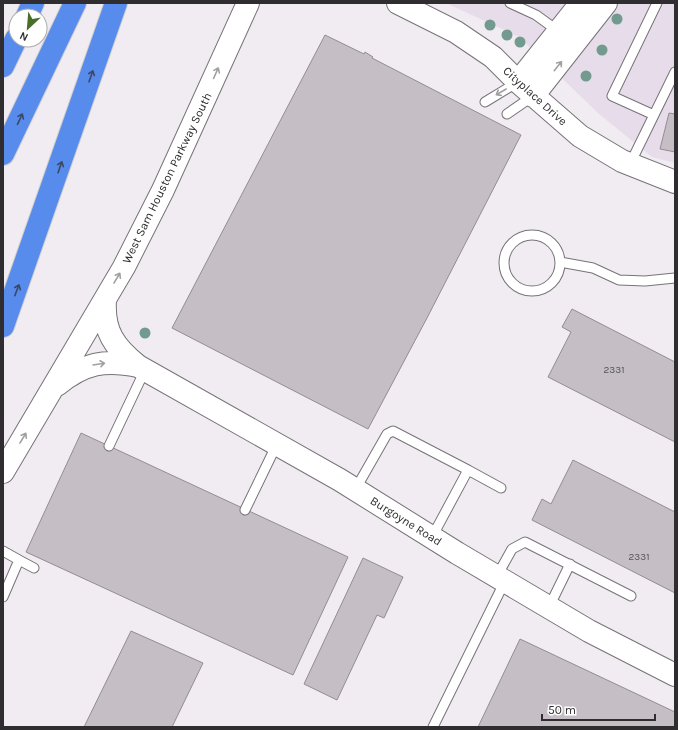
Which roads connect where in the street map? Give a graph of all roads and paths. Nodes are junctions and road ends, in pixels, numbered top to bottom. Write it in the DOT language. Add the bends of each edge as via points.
graph roads {
  1 [pos="75,3"];
  2 [pos="116,3"];
  3 [pos="248,3"];
  4 [pos="398,3"];
  5 [pos="510,3"];
  6 [pos="581,3"];
  7 [pos="606,3"];
  8 [pos="657,3"];
  9 [pos="558,32"];
  10 [pos="12,48"];
  11 [pos="3,66"];
  12 [pos="675,72"];
  13 [pos="526,89"];
  14 [pos="485,102"];
  15 [pos="507,114"];
  16 [pos="654,115"];
  17 [pos="3,154"];
  18 [pos="630,164"];
  19 [pos="675,182"];
  20 [pos="560,262"];
  21 [pos="675,278"];
  22 [pos="105,300"];
  23 [pos="3,326"];
  24 [pos="142,368"];
  25 [pos="46,400"];
  26 [pos="277,444"];
  27 [pos="109,446"];
  28 [pos="468,470"];
  29 [pos="3,472"];
  30 [pos="501,488"];
  31 [pos="356,490"];
  32 [pos="245,510"];
  33 [pos="432,537"];
  34 [pos="3,551"];
  35 [pos="19,560"];
  36 [pos="570,564"];
  37 [pos="34,568"];
  38 [pos="501,579"];
  39 [pos="631,596"];
  40 [pos="3,597"];
  41 [pos="549,607"];
  42 [pos="675,675"];
  43 [pos="433,727"];
  17 -- 1 [label="highway, one-way"];
  23 -- 2 [label="highway, one-way"];
  22 -- 3 [label="street, West Sam Houston Parkway South, one-way" via="163,190"];
  4 -- 13 [label="street, Cityplace Drive" via="456,32 493,58"];
  5 -- 9 [label="lane" via="536,15"];
  6 -- 9 [label="street"];
  13 -- 7 [label="street, one-way"];
  8 -- 16 [label="lane" via="612,96"];
  9 -- 13 [label="street"];
  10 -- 11 [label="highway"];
  12 -- 16 [label="lane"];
  13 -- 14 [label="lane, one-way"];
  13 -- 15 [label="lane"];
  13 -- 18 [label="street, Cityplace Drive" via="580,136"];
  16 -- 18 [label="lane"];
  18 -- 19 [label="street, Cityplace Drive"];
  20 -- 20 [label="lane" via="555,280 539,290 529,291 520,289 512,283 503,266 510,245 521,236 530,234 539,235 554,245"];
  20 -- 21 [label="lane" via="593,268 619,280"];
  22 -- 24 [label="street, Burgoyne Road" via="104,314 113,341"];
  22 -- 25 [label="street, West Sam Houston Parkway South"];
  25 -- 24 [label="street, Burgoyne Road, one-way" via="57,385 72,373 90,365 108,362"];
  24 -- 26 [label="street, Burgoyne Road"];
  24 -- 27 [label="lane"];
  29 -- 25 [label="street, West Sam Houston Parkway South, one-way"];
  26 -- 31 [label="street, Burgoyne Road"];
  26 -- 32 [label="lane"];
  28 -- 30 [label="lane"];
  28 -- 31 [label="lane" via="393,431 387,434"];
  28 -- 33 [label="lane"];
  31 -- 33 [label="street, Burgoyne Road"];
  33 -- 38 [label="street, Burgoyne Road"];
  34 -- 35 [label="lane"];
  35 -- 37 [label="lane"];
  35 -- 40 [label="lane"];
  36 -- 38 [label="lane" via="525,542 512,549"];
  36 -- 39 [label="lane"];
  36 -- 41 [label="lane"];
  38 -- 41 [label="street, Burgoyne Road"];
  38 -- 43 [label="lane"];
  41 -- 42 [label="street, Burgoyne Road"];
}
